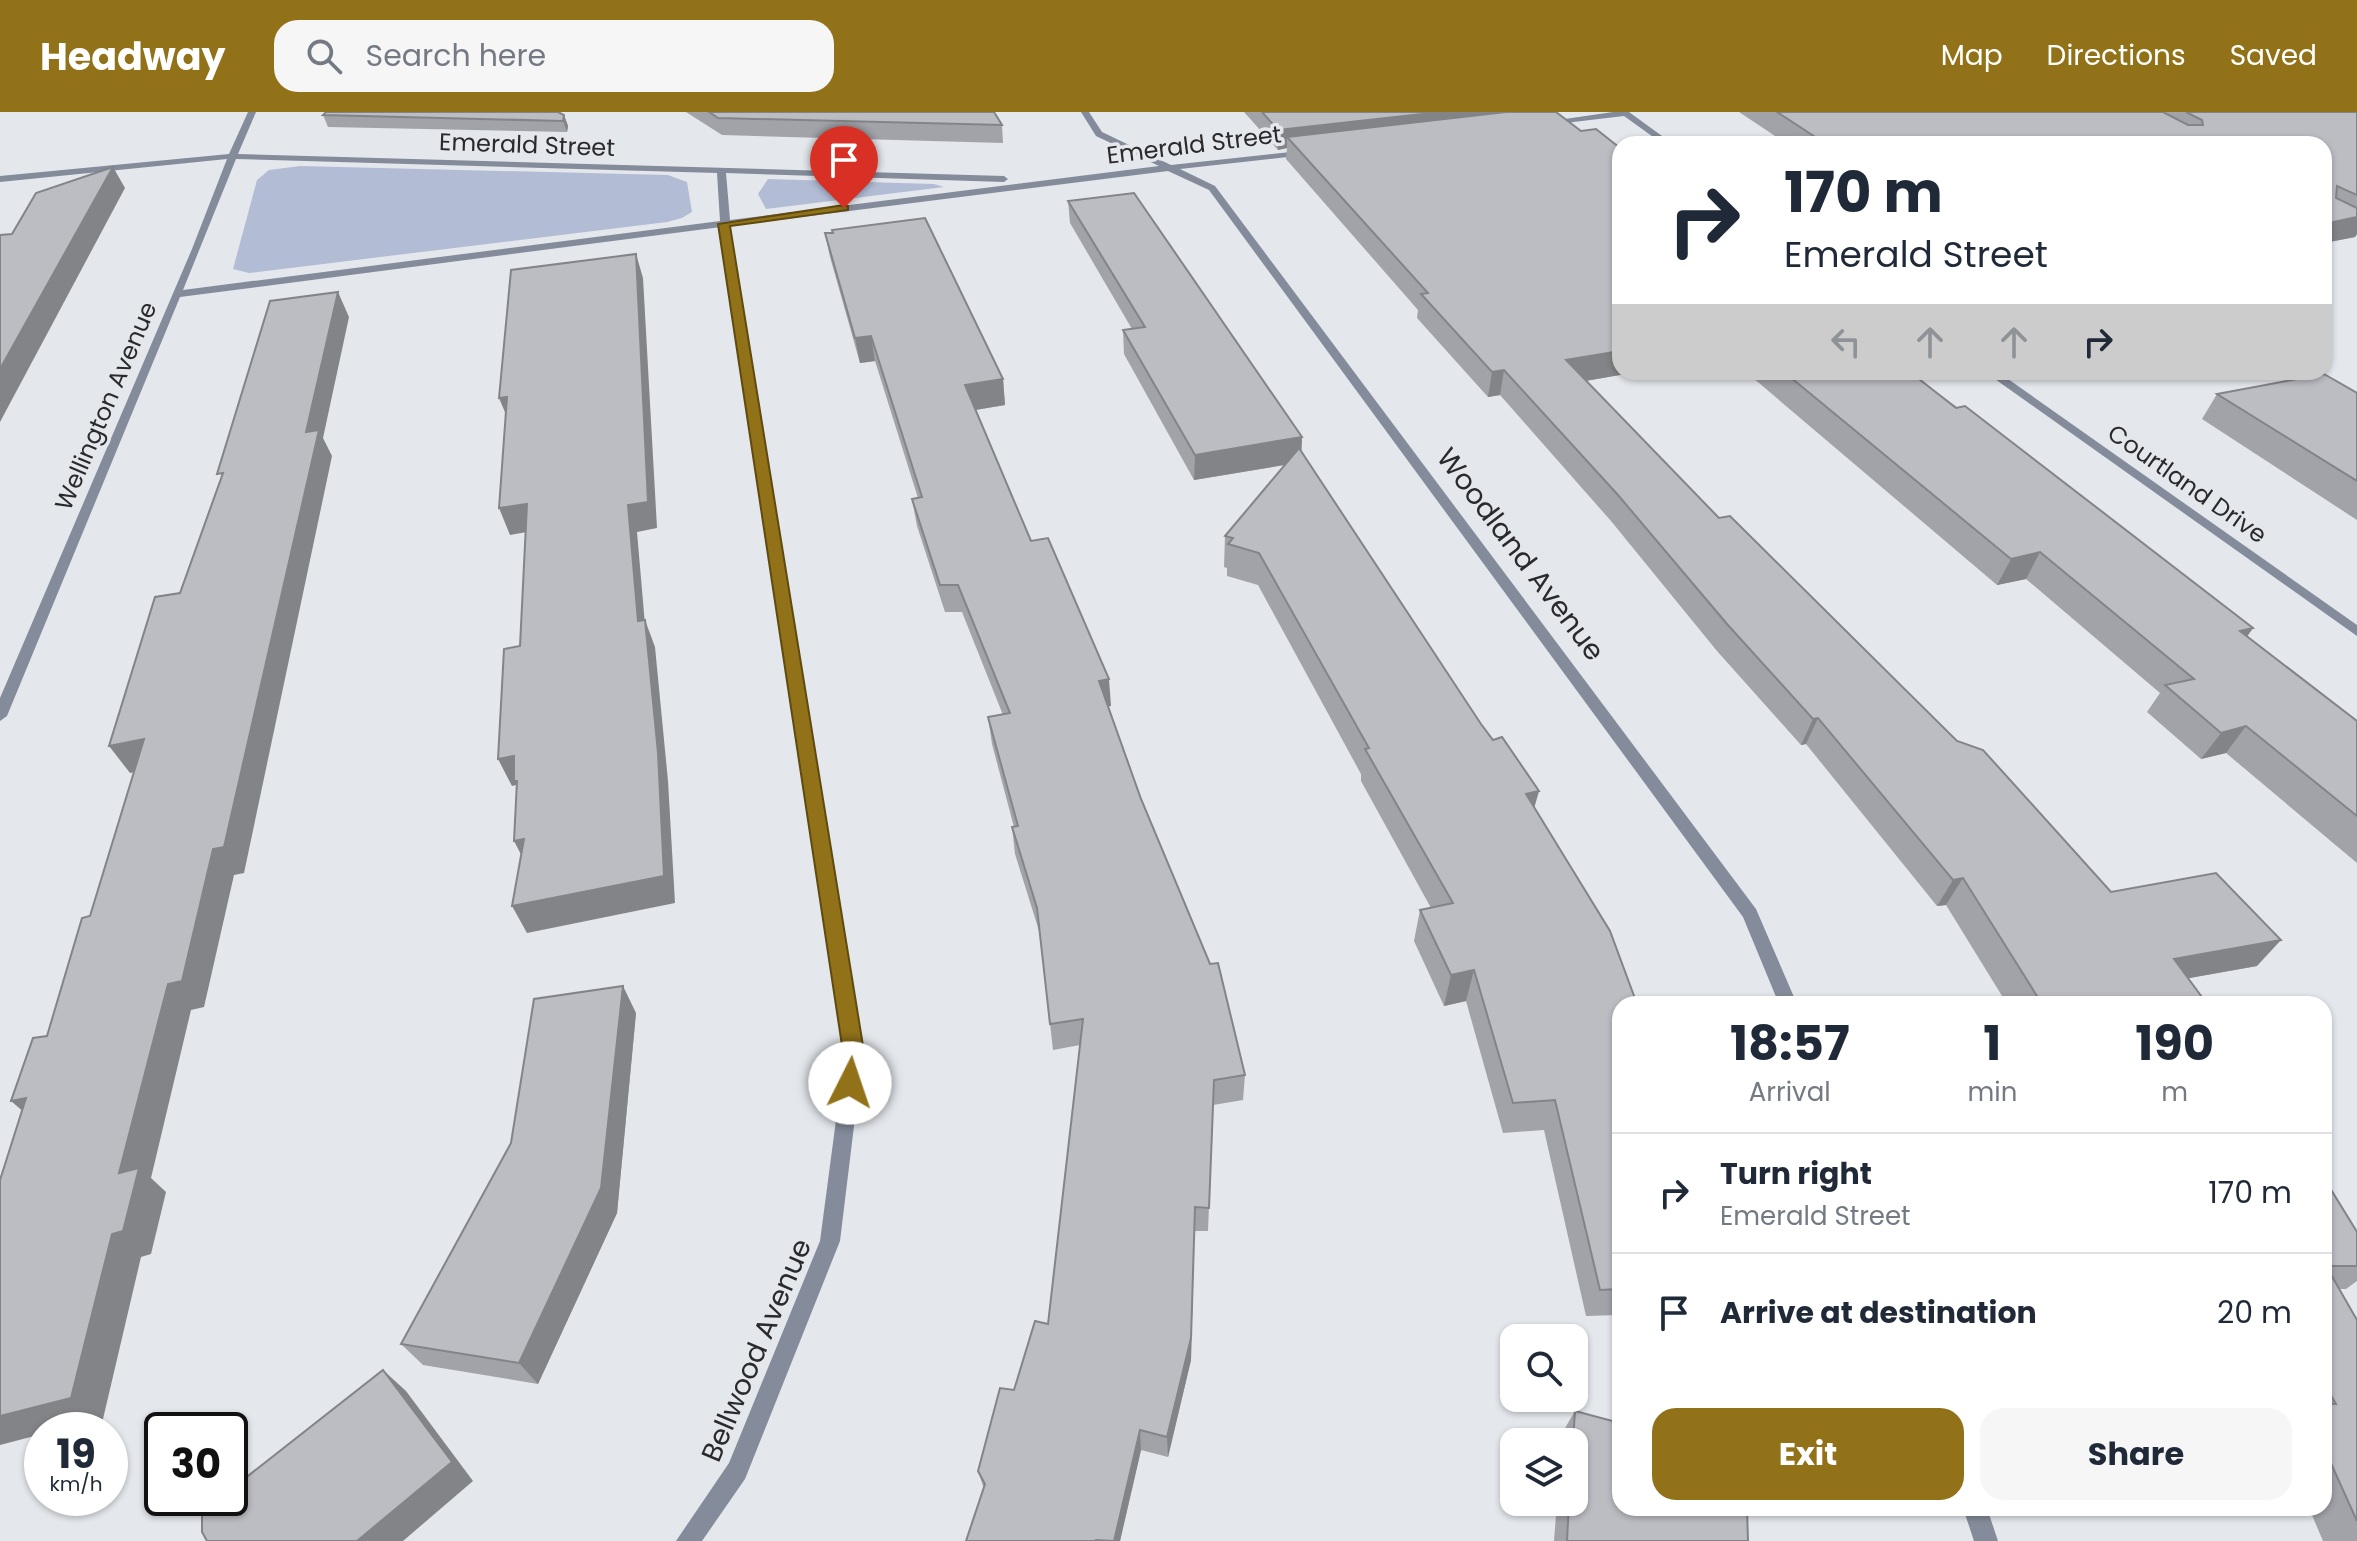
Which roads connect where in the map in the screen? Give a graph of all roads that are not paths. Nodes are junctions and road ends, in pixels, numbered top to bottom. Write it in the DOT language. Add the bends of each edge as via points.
graph roads {
  1 [pos="252,112"];
  2 [pos="1085,112"];
  3 [pos="1625,112"];
  4 [pos="1529,125"];
  5 [pos="1658,136"];
  6 [pos="1312,151"];
  7 [pos="231,156"];
  8 [pos="1172,168"];
  9 [pos="721,171"];
  10 [pos="0,179"];
  11 [pos="1054,181"];
  12 [pos="724,224"];
  13 [pos="176,294"];
  14 [pos="2002,380"];
  15 [pos="2357,632"];
  16 [pos="0,716"];
  17 [pos="1785,996"];
  18 [pos="1978,1516"];
  19 [pos="688,1541"];
  20 [pos="1986,1541"];
  1 -- 7 [label="street, Wellington Avenue"];
  2 -- 8 [label="street, Woodland Avenue" via="1099,134"];
  3 -- 4 [label="street"];
  3 -- 5 [label="street"];
  6 -- 8 [label="street, Emerald Street"];
  7 -- 9 [label="street, Emerald Street"];
  7 -- 10 [label="street, Emerald Street"];
  7 -- 13 [label="street, Wellington Avenue" via="198,252"];
  8 -- 11 [label="street, Emerald Street"];
  8 -- 17 [label="street, Woodland Avenue" via="1212,188 1741,901"];
  9 -- 11 [label="street, Emerald Street"];
  9 -- 12 [label="street, Bellwood Avenue"];
  11 -- 12 [label="street, Emerald Street"];
  12 -- 13 [label="street, Emerald Street"];
  12 -- 19 [label="street, Bellwood Avenue" via="854,1052 830,1241 737,1471"];
  13 -- 16 [label="street, Wellington Avenue"];
  14 -- 15 [label="street, Courtland Drive"];
  18 -- 20 [label="street"];
}
